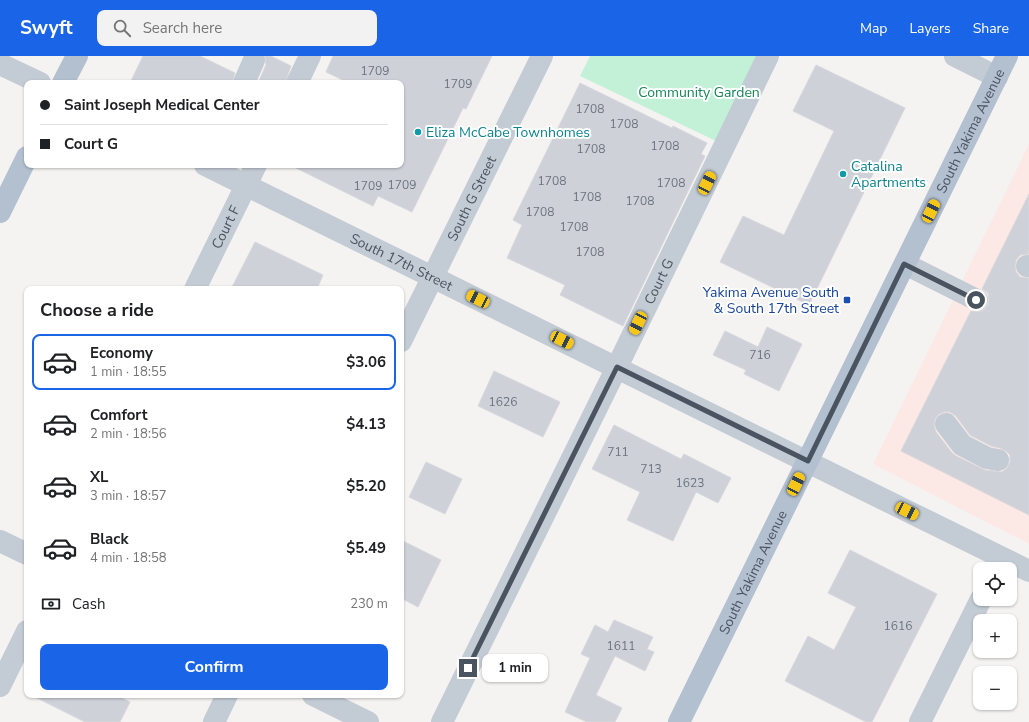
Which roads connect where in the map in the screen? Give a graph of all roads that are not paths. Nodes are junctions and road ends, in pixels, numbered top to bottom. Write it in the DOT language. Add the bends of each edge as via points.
graph roads {
  1 [pos="77,56"];
  2 [pos="310,56"];
  3 [pos="542,56"];
  4 [pos="768,56"];
  5 [pos="955,56"];
  6 [pos="1007,56"];
  7 [pos="254,60"];
  8 [pos="0,64"];
  9 [pos="997,77"];
  10 [pos="34,80"];
  11 [pos="65,80"];
  12 [pos="245,80"];
  13 [pos="298,80"];
  14 [pos="24,163"];
  15 [pos="211,168"];
  16 [pos="254,168"];
  17 [pos="246,185"];
  18 [pos="0,212"];
  19 [pos="904,264"];
  20 [pos="433,276"];
  21 [pos="196,286"];
  22 [pos="976,300"];
  23 [pos="404,335"];
  24 [pos="617,367"];
  25 [pos="946,424"];
  26 [pos="998,460"];
  27 [pos="808,461"];
  28 [pos="0,541"];
  29 [pos="24,553"];
  30 [pos="996,562"];
  31 [pos="1017,567"];
  32 [pos="1029,570"];
  33 [pos="978,606"];
  34 [pos="24,637"];
  35 [pos="0,686"];
  36 [pos="226,698"];
  37 [pos="319,698"];
  38 [pos="214,722"];
  39 [pos="368,722"];
  40 [pos="442,722"];
  41 [pos="679,722"];
  42 [pos="920,722"];
  1 -- 11 [label="main road"];
  2 -- 13 [label="street"];
  3 -- 20 [label="street, South G Street"];
  4 -- 24 [label="street, Court G"];
  5 -- 9 [label="street"];
  6 -- 9 [label="main road, South Yakima Avenue"];
  7 -- 12 [label="street"];
  8 -- 10 [label="street"];
  9 -- 19 [label="main road, South Yakima Avenue"];
  14 -- 18 [label="main road"];
  15 -- 17 [label="street, South 17th Street"];
  16 -- 17 [label="street, Court F"];
  17 -- 20 [label="street, South 17th Street"];
  17 -- 21 [label="street, Court F"];
  19 -- 22 [label="street"];
  19 -- 27 [label="main road, South Yakima Avenue"];
  20 -- 23 [label="street, South G Street"];
  20 -- 24 [label="street, South 17th Street"];
  24 -- 27 [label="street, South 17th Street"];
  24 -- 40 [label="street, Court G"];
  25 -- 26 [label="street" via="962,445 980,456"];
  27 -- 30 [label="street, South 17th Street"];
  27 -- 41 [label="main road, South Yakima Avenue"];
  28 -- 29 [label="street"];
  31 -- 32 [label="street, South 17th Street"];
  33 -- 42 [label="street"];
  34 -- 35 [label="street"];
  36 -- 38 [label="street"];
  37 -- 39 [label="street"];
}
